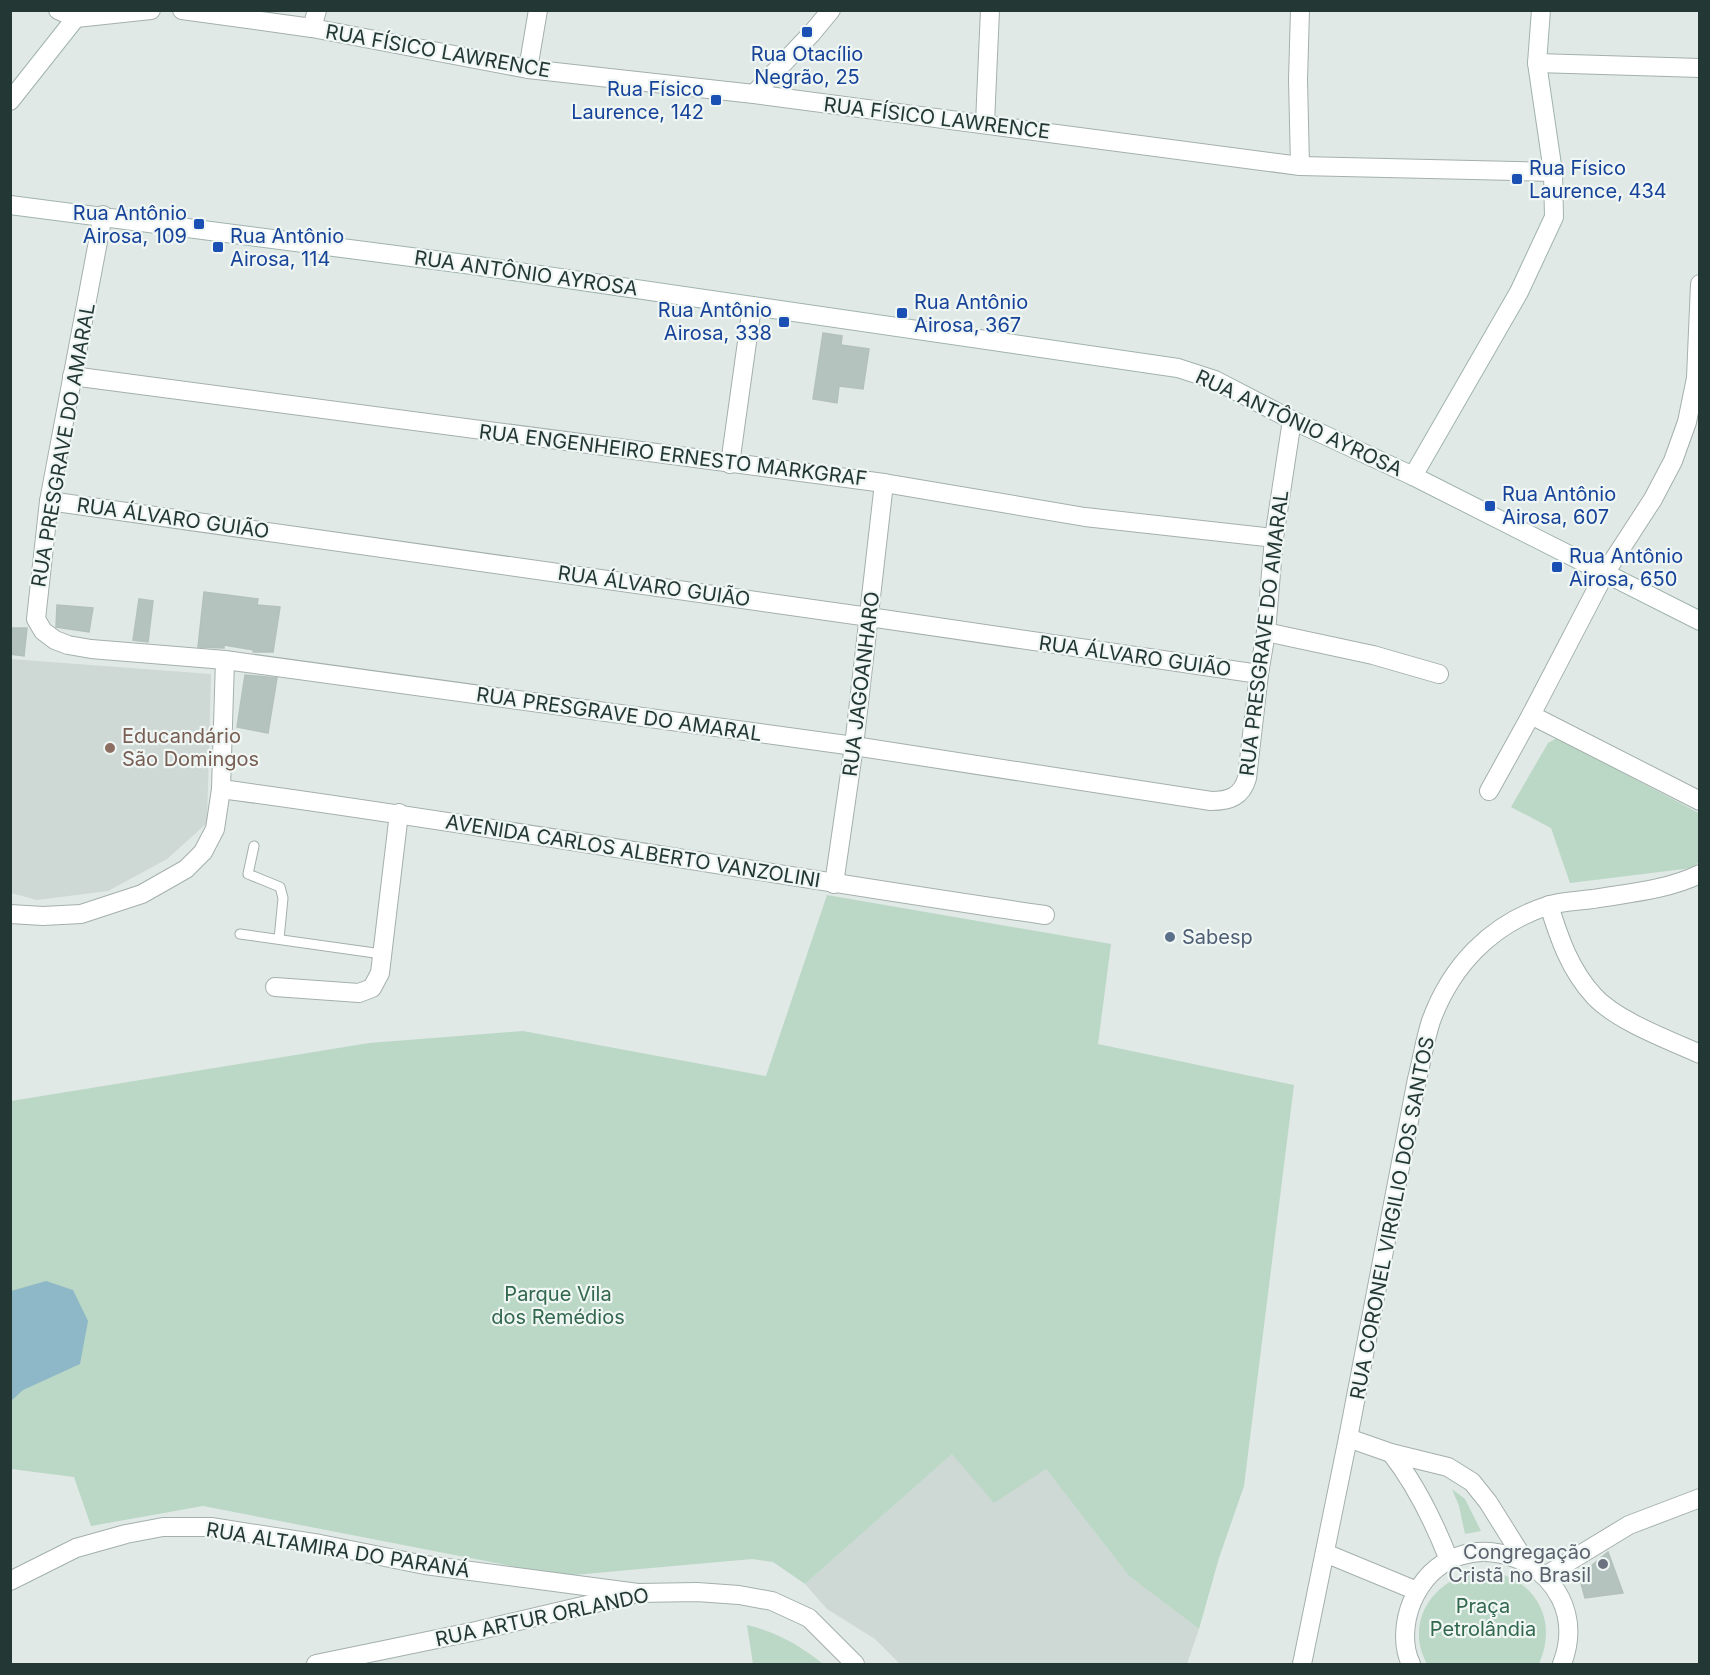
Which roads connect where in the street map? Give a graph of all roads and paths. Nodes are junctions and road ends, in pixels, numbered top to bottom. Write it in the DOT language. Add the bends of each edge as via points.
graph roads {
  1 [pos="58,10"];
  2 [pos="151,10"];
  3 [pos="182,10"];
  4 [pos="538,10"];
  5 [pos="831,10"];
  6 [pos="990,10"];
  7 [pos="1300,10"];
  8 [pos="1541,10"];
  9 [pos="79,14"];
  10 [pos="315,19"];
  11 [pos="1537,63"];
  12 [pos="1700,68"];
  13 [pos="528,69"];
  14 [pos="754,94"];
  15 [pos="10,101"];
  16 [pos="985,123"];
  17 [pos="1300,166"];
  18 [pos="1553,172"];
  19 [pos="10,205"];
  20 [pos="103,215"];
  21 [pos="1700,284"];
  22 [pos="752,306"];
  23 [pos="72,376"];
  24 [pos="1292,420"];
  25 [pos="730,464"];
  26 [pos="1413,476"];
  27 [pos="884,483"];
  28 [pos="49,501"];
  29 [pos="1274,538"];
  30 [pos="1605,573"];
  31 [pos="869,617"];
  32 [pos="1700,621"];
  33 [pos="1266,632"];
  34 [pos="225,660"];
  35 [pos="1258,674"];
  36 [pos="1439,674"];
  37 [pos="1531,715"];
  38 [pos="854,746"];
  39 [pos="221,789"];
  40 [pos="1489,791"];
  41 [pos="1700,801"];
  42 [pos="399,813"];
  43 [pos="254,846"];
  44 [pos="1700,874"];
  45 [pos="834,884"];
  46 [pos="1548,905"];
  47 [pos="10,914"];
  48 [pos="1045,915"];
  49 [pos="240,934"];
  50 [pos="279,939"];
  51 [pos="382,954"];
  52 [pos="275,987"];
  53 [pos="1700,1054"];
  54 [pos="1348,1438"];
  55 [pos="1391,1453"];
  56 [pos="1700,1498"];
  57 [pos="1325,1552"];
  58 [pos="1449,1560"];
  59 [pos="1525,1561"];
  60 [pos="1545,1576"];
  61 [pos="10,1581"];
  62 [pos="1417,1591"];
  63 [pos="638,1593"];
  64 [pos="316,1665"];
  65 [pos="855,1665"];
  66 [pos="1302,1665"];
  67 [pos="1411,1665"];
  68 [pos="1562,1665"];
  1 -- 9 [label="street"];
  2 -- 9 [label="street"];
  3 -- 10 [label="street, RUA FÍSICO LAWRENCE"];
  4 -- 13 [label="street"];
  5 -- 14 [label="street"];
  6 -- 16 [label="street"];
  7 -- 17 [label="street"];
  8 -- 11 [label="street"];
  9 -- 15 [label="street"];
  10 -- 13 [label="street, RUA FÍSICO LAWRENCE"];
  11 -- 12 [label="street"];
  11 -- 18 [label="street"];
  13 -- 14 [label="street, RUA FÍSICO LAWRENCE"];
  14 -- 16 [label="street, RUA FÍSICO LAWRENCE"];
  16 -- 17 [label="street, RUA FÍSICO LAWRENCE"];
  17 -- 18 [label="street, RUA FÍSICO LAWRENCE"];
  18 -- 26 [label="street" via="1555,208 1551,226 1519,292"];
  19 -- 20 [label="street, RUA ANTÔNIO AYROSA"];
  20 -- 22 [label="street, RUA ANTÔNIO AYROSA"];
  20 -- 23 [label="street, RUA PRESGRAVE DO AMARAL"];
  21 -- 30 [label="street" via="1696,378 1687,422 1653,499"];
  22 -- 24 [label="street, RUA ANTÔNIO AYROSA" via="1178,368 1215,380"];
  22 -- 25 [label="street"];
  23 -- 25 [label="street, RUA ENGENHEIRO ERNESTO MARKGRAF"];
  23 -- 28 [label="street, RUA PRESGRAVE DO AMARAL"];
  24 -- 26 [label="street, RUA ANTÔNIO AYROSA"];
  24 -- 29 [label="street, RUA PRESGRAVE DO AMARAL"];
  25 -- 27 [label="street, RUA ENGENHEIRO ERNESTO MARKGRAF"];
  26 -- 30 [label="street, RUA ANTÔNIO AYROSA"];
  27 -- 29 [label="street, RUA ENGENHEIRO ERNESTO MARKGRAF" via="1085,517"];
  27 -- 31 [label="street, RUA JAGOANHARO"];
  28 -- 31 [label="street, RUA ÁLVARO GUIÃO"];
  28 -- 34 [label="street, RUA PRESGRAVE DO AMARAL" via="36,619 43,631 68,645 92,649"];
  29 -- 33 [label="street, RUA PRESGRAVE DO AMARAL"];
  30 -- 32 [label="street, RUA ANTÔNIO AYROSA"];
  30 -- 37 [label="street"];
  31 -- 35 [label="street, RUA ÁLVARO GUIÃO"];
  31 -- 38 [label="street, RUA JAGOANHARO"];
  33 -- 35 [label="street, RUA PRESGRAVE DO AMARAL"];
  33 -- 36 [label="street"];
  34 -- 38 [label="street, RUA PRESGRAVE DO AMARAL"];
  34 -- 39 [label="street"];
  35 -- 38 [label="street, RUA PRESGRAVE DO AMARAL" via="1247,778 1241,792 1225,801"];
  37 -- 40 [label="street"];
  37 -- 41 [label="street"];
  38 -- 45 [label="street, RUA JAGOANHARO"];
  39 -- 42 [label="street, AVENIDA CARLOS ALBERTO VANZOLINI"];
  39 -- 47 [label="street" via="215,829 203,852 186,869 142,894 81,914"];
  42 -- 45 [label="street, AVENIDA CARLOS ALBERTO VANZOLINI"];
  42 -- 51 [label="street"];
  43 -- 50 [label="lane" via="248,874 280,887 283,898"];
  44 -- 46 [label="street, RUA CORONEL VIRGILIO DOS SANTOS" via="1648,891"];
  45 -- 48 [label="street, AVENIDA CARLOS ALBERTO VANZOLINI"];
  46 -- 53 [label="street" via="1561,945 1595,998 1625,1019"];
  46 -- 54 [label="street, RUA CORONEL VIRGILIO DOS SANTOS" via="1507,923 1475,948 1452,977 1431,1021"];
  49 -- 50 [label="lane"];
  50 -- 51 [label="lane"];
  51 -- 52 [label="street" via="380,973 372,988 359,993"];
  54 -- 55 [label="street"];
  54 -- 57 [label="street, RUA CORONEL VIRGILIO DOS SANTOS"];
  55 -- 58 [label="street" via="1408,1474 1431,1516"];
  55 -- 59 [label="street" via="1448,1467 1472,1482"];
  56 -- 60 [label="street" via="1629,1526"];
  57 -- 62 [label="street"];
  57 -- 66 [label="street, RUA CORONEL VIRGILIO DOS SANTOS"];
  58 -- 59 [label="street" via="1474,1552 1500,1552"];
  58 -- 62 [label="street"];
  59 -- 60 [label="street"];
  60 -- 68 [label="street" via="1560,1597 1568,1623"];
  61 -- 63 [label="street, RUA ALTAMIRA DO PARANÁ" via="76,1548 126,1534 163,1527 211,1527 425,1565"];
  62 -- 67 [label="street" via="1407,1613 1405,1637"];
  63 -- 64 [label="street, RUA ARTUR ORLANDO"];
  63 -- 65 [label="street, RUA ARTUR ORLANDO" via="697,1592 772,1601 809,1618"];
}
